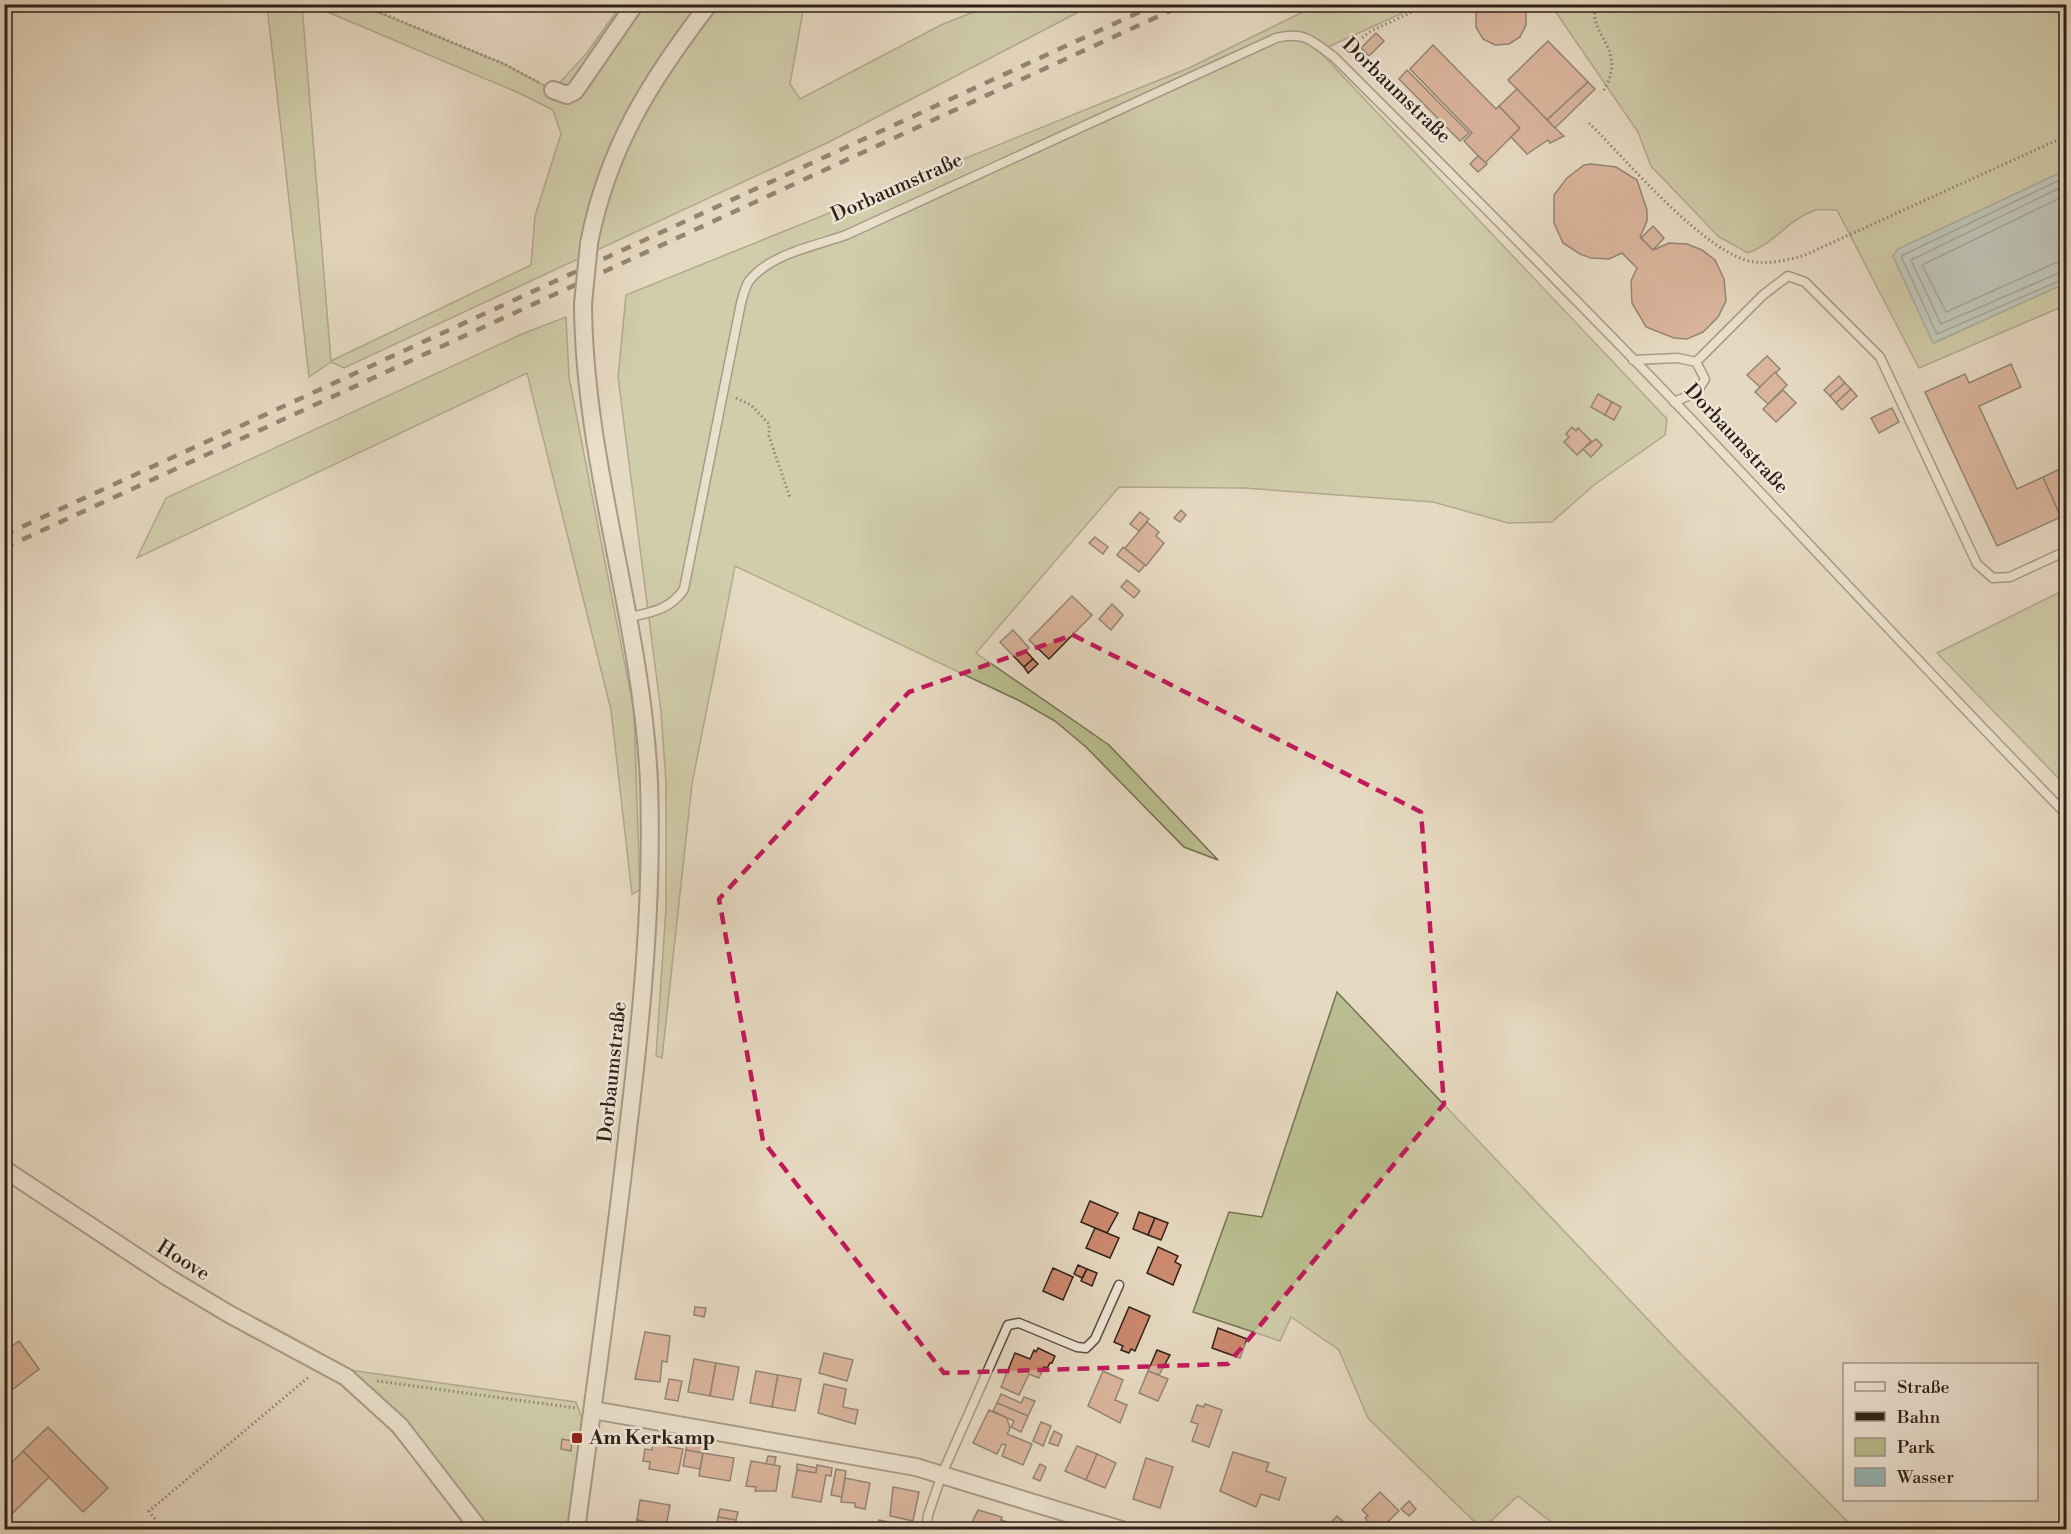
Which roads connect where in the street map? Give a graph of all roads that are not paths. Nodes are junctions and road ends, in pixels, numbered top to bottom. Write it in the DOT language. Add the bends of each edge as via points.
graph roads {
  1 [pos="635,4"];
  2 [pos="709,4"];
  3 [pos="553,90"];
  4 [pos="1633,360"];
  5 [pos="1696,362"];
  6 [pos="1674,402"];
  7 [pos="2067,551"];
  8 [pos="630,617"];
  9 [pos="2067,814"];
  10 [pos="4,1169"];
  11 [pos="1119,1285"];
  12 [pos="592,1410"];
  13 [pos="942,1474"];
  14 [pos="480,1530"];
  15 [pos="576,1530"];
  16 [pos="926,1530"];
  17 [pos="1122,1530"];
  1 -- 3 [label="street" via="574,91 567,95"];
  2 -- 8 [label="street, Dorbaumstraße, bridge" via="629,121 604,180 589,243 583,304 588,394"];
  4 -- 5 [label="lane" via="1678,358"];
  4 -- 6 [label="lane, Dorbaumstraße"];
  4 -- 8 [label="lane, Dorbaumstraße" via="1334,57 1295,33 1276,38 846,235 770,264 748,282 684,589 666,608"];
  5 -- 6 [label="lane" via="1705,379 1697,392"];
  5 -- 7 [label="lane" via="1763,295 1788,276 1805,282 1880,357 1977,564 1993,578 2010,577"];
  6 -- 9 [label="lane, Dorbaumstraße"];
  8 -- 12 [label="street, Dorbaumstraße" via="649,783 648,903 632,1097"];
  10 -- 14 [label="street, Hoove" via="229,1314 346,1377 400,1426"];
  11 -- 13 [label="lane" via="1095,1339 1086,1348 1019,1323 1008,1325"];
  12 -- 13 [label="street"];
  12 -- 15 [label="street, Dorbaumstraße"];
  13 -- 16 [label="lane"];
  13 -- 17 [label="street"];
}
